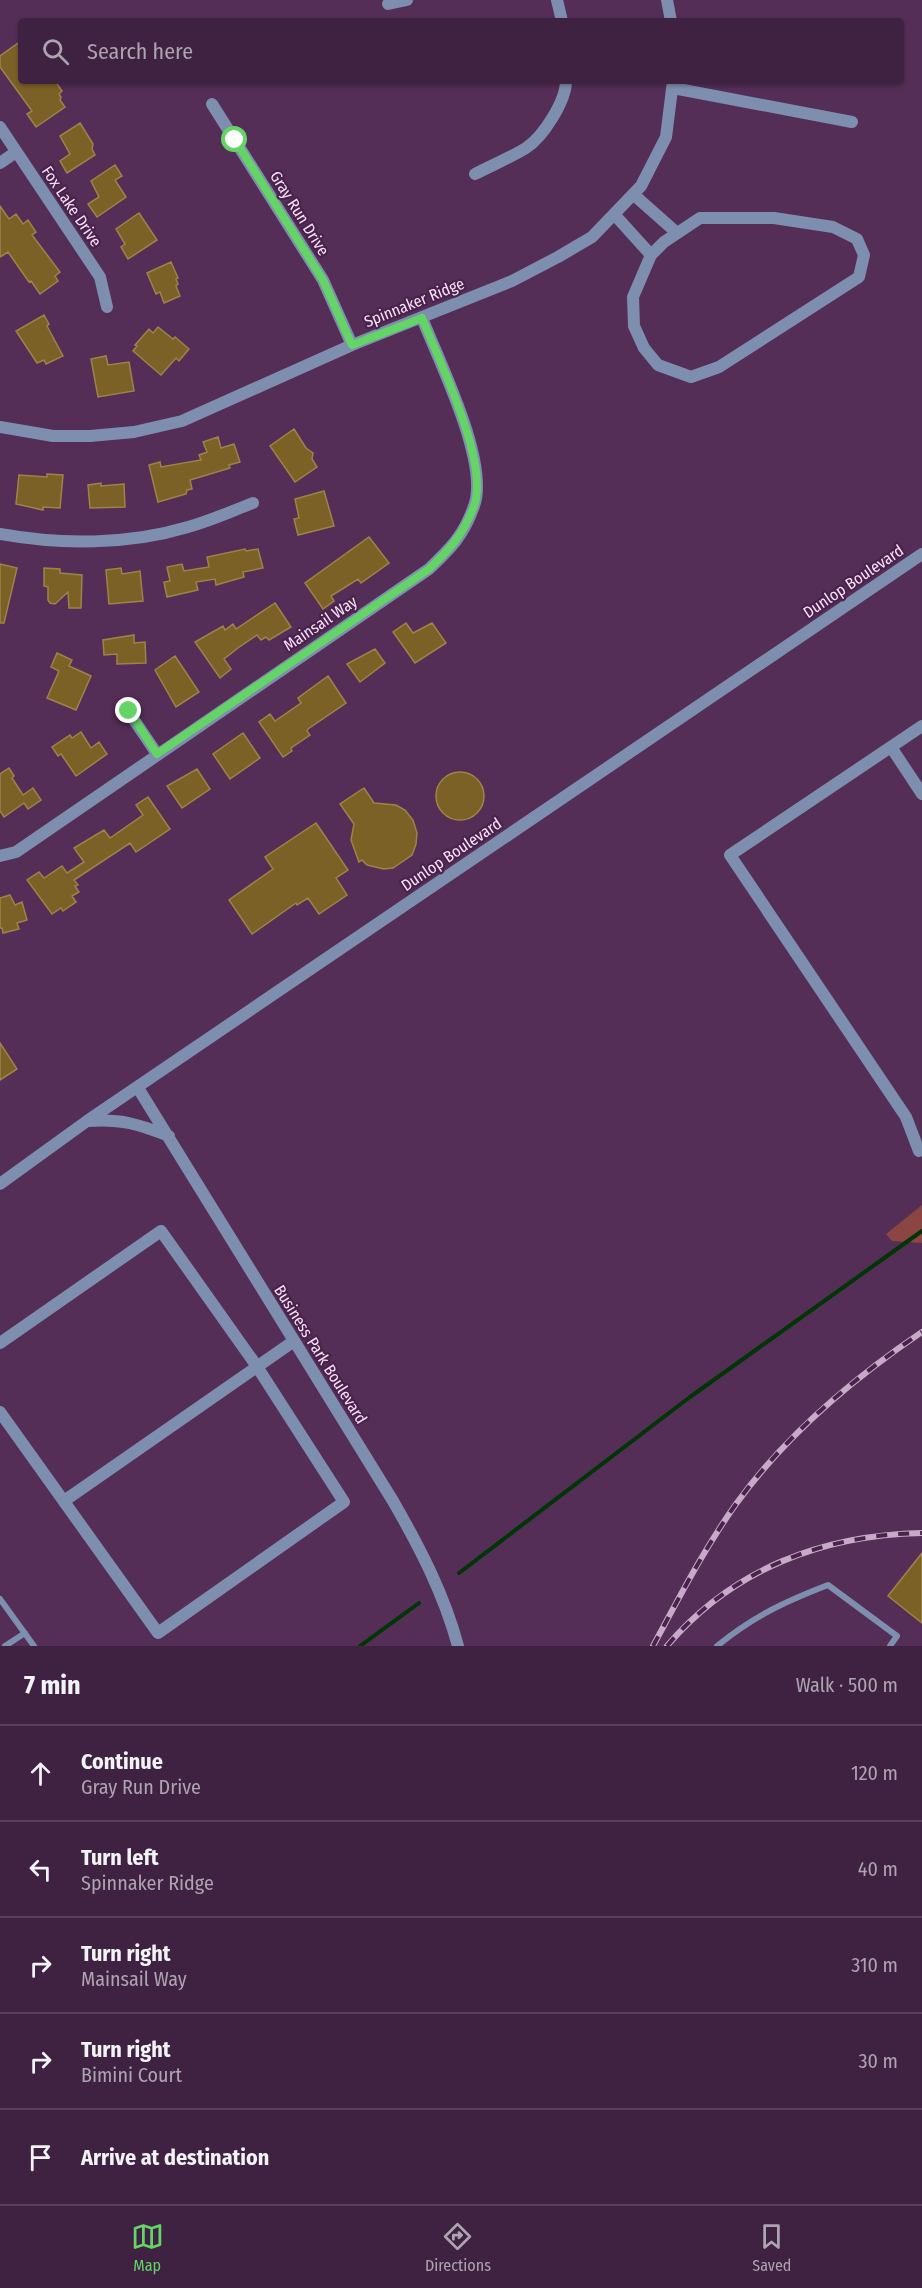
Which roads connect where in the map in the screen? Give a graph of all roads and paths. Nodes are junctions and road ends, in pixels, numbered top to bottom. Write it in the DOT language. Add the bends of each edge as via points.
graph roads {
  1 [pos="408,0"];
  2 [pos="557,0"];
  3 [pos="667,0"];
  4 [pos="388,4"];
  5 [pos="561,18"];
  6 [pos="670,18"];
  7 [pos="566,84"];
  8 [pos="673,85"];
  9 [pos="212,104"];
  10 [pos="852,122"];
  11 [pos="0,127"];
  12 [pos="16,152"];
  13 [pos="0,163"];
  14 [pos="475,174"];
  15 [pos="633,194"];
  16 [pos="614,214"];
  17 [pos="677,233"];
  18 [pos="651,255"];
  19 [pos="107,307"];
  20 [pos="422,318"];
  21 [pos="352,345"];
  22 [pos="0,427"];
  23 [pos="253,503"];
  24 [pos="0,534"];
  25 [pos="922,554"];
  26 [pos="129,711"];
  27 [pos="922,726"];
  28 [pos="891,747"];
  29 [pos="157,754"];
  30 [pos="922,794"];
  31 [pos="0,856"];
  32 [pos="138,1088"];
  33 [pos="87,1121"];
  34 [pos="169,1136"];
  35 [pos="919,1151"];
  36 [pos="0,1184"];
  37 [pos="294,1341"];
  38 [pos="0,1343"];
  39 [pos="256,1365"];
  40 [pos="0,1412"];
  41 [pos="64,1501"];
  42 [pos="0,1599"];
  43 [pos="25,1633"];
  44 [pos="5,1646"];
  45 [pos="34,1646"];
  46 [pos="458,1646"];
  47 [pos="717,1646"];
  48 [pos="890,1646"];
  1 -- 4 [label="street"];
  2 -- 5 [label="street"];
  3 -- 6 [label="street"];
  7 -- 14 [label="street" via="554,117 528,147"];
  8 -- 10 [label="street"];
  8 -- 15 [label="street, Spinnaker Ridge" via="666,137"];
  9 -- 21 [label="street, Gray Run Drive" via="323,280"];
  11 -- 12 [label="street, Fox Lake Drive"];
  12 -- 13 [label="street"];
  12 -- 19 [label="street, Fox Lake Drive" via="100,277"];
  15 -- 16 [label="street, Spinnaker Ridge"];
  15 -- 17 [label="street"];
  16 -- 18 [label="street"];
  16 -- 20 [label="street, Spinnaker Ridge" via="592,237 558,257"];
  17 -- 18 [label="street"];
  17 -- 18 [label="street" via="700,218 774,218 833,227 857,239 864,255 859,277 719,367 691,377 658,365 644,348 634,326 633,297"];
  20 -- 21 [label="street, Spinnaker Ridge"];
  20 -- 29 [label="street, Mainsail Way" via="469,436 477,472 475,504 457,542 429,569"];
  21 -- 22 [label="street, Spinnaker Ridge" via="182,421 134,432 90,436 53,436"];
  23 -- 24 [label="street" via="188,527 112,540 50,541"];
  25 -- 32 [label="street, Dunlop Boulevard"];
  26 -- 29 [label="street"];
  27 -- 28 [label="street"];
  28 -- 30 [label="street"];
  28 -- 35 [label="street" via="730,855 906,1117"];
  29 -- 31 [label="street, Mainsail Way" via="16,852"];
  32 -- 33 [label="street, Dunlop Boulevard"];
  32 -- 34 [label="street, Business Park Boulevard"];
  33 -- 34 [label="street" via="137,1124"];
  33 -- 36 [label="street, Dunlop Boulevard"];
  34 -- 37 [label="street, Business Park Boulevard"];
  37 -- 39 [label="street"];
  37 -- 46 [label="street, Business Park Boulevard" via="416,1542 439,1589"];
  38 -- 39 [label="street" via="161,1231"];
  39 -- 41 [label="street"];
  39 -- 41 [label="street" via="344,1502 335,1509 158,1633"];
  40 -- 41 [label="street"];
  42 -- 43 [label="lane"];
  43 -- 44 [label="lane"];
  43 -- 45 [label="lane"];
  47 -- 48 [label="lane" via="756,1617 828,1585 897,1636"];
}
